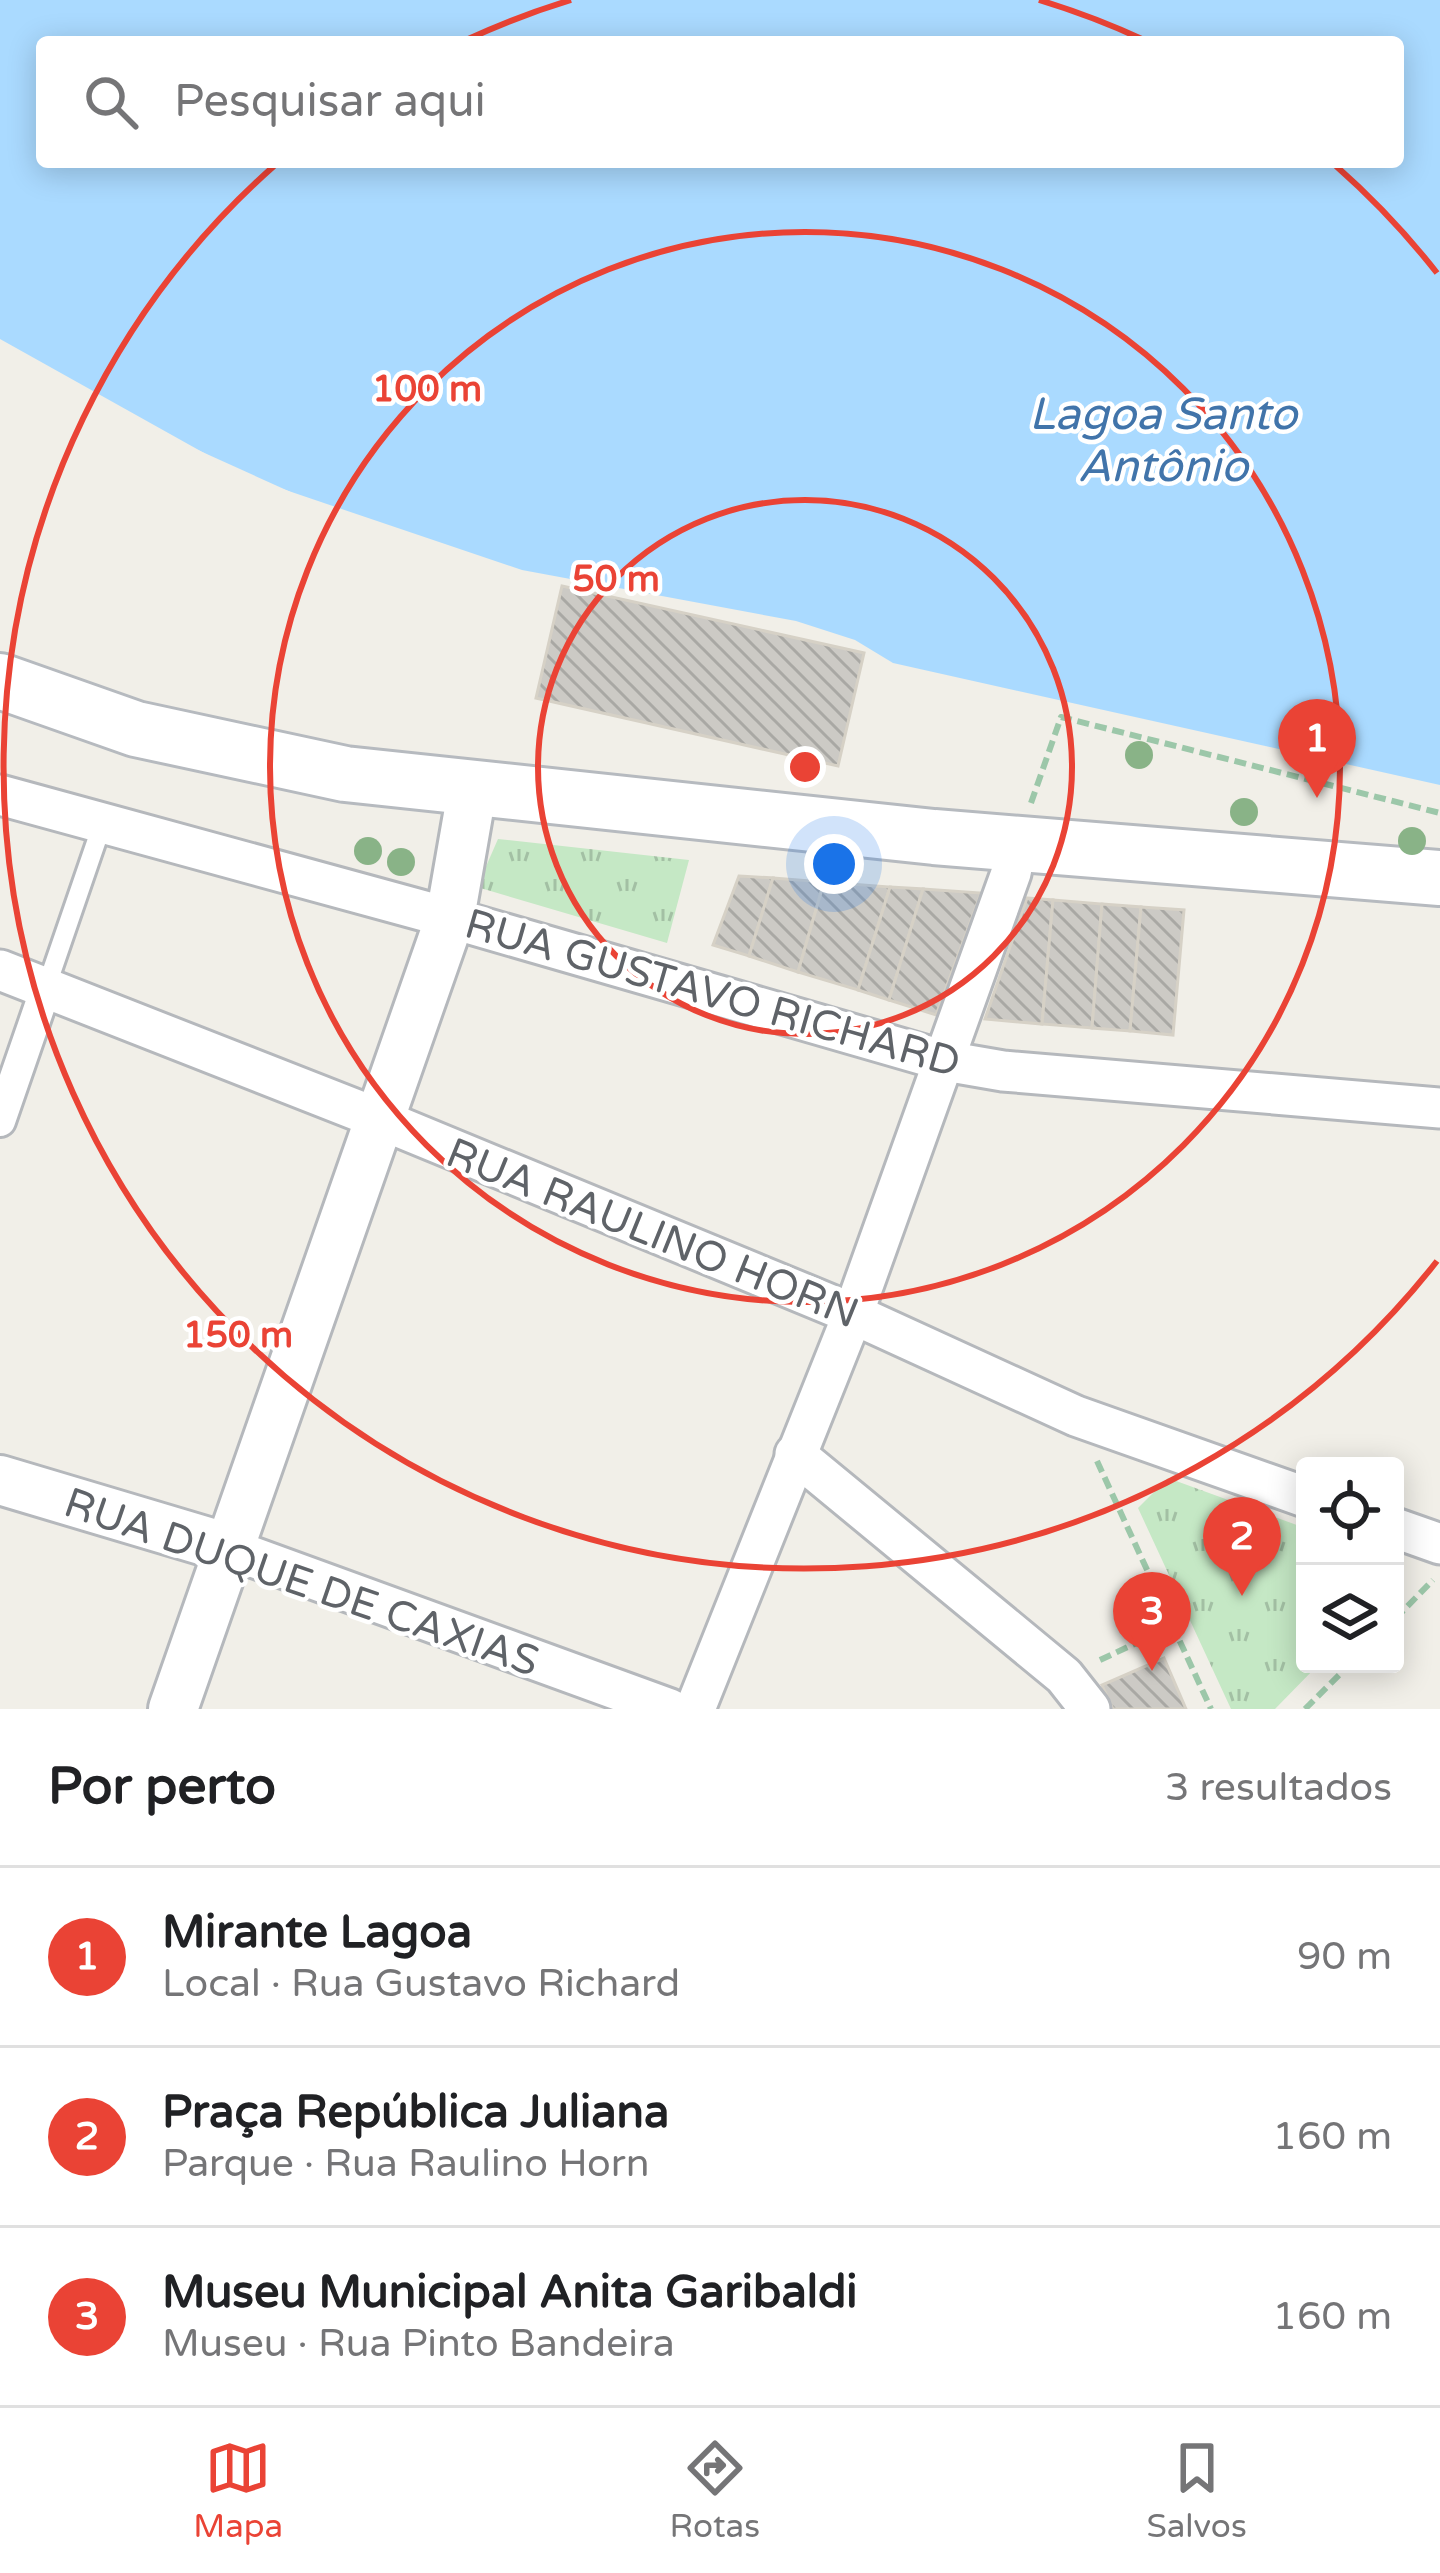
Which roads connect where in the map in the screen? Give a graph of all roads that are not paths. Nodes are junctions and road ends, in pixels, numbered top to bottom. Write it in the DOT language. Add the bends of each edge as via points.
graph roads {
  1 [pos="0,681"];
  2 [pos="0,714"];
  3 [pos="0,795"];
  4 [pos="470,802"];
  5 [pos="103,825"];
  6 [pos="1014,858"];
  7 [pos="1285,878"];
  8 [pos="1440,878"];
  9 [pos="1440,905"];
  10 [pos="450,918"];
  11 [pos="0,970"];
  12 [pos="46,988"];
  13 [pos="945,1061"];
  14 [pos="1440,1108"];
  15 [pos="382,1120"];
  16 [pos="0,1121"];
  17 [pos="853,1314"];
  18 [pos="795,1454"];
  19 [pos="0,1480"];
  20 [pos="1296,1494"];
  21 [pos="1404,1531"];
  22 [pos="1440,1544"];
  23 [pos="228,1548"];
  24 [pos="173,1709"];
  25 [pos="670,1709"];
  26 [pos="695,1709"];
  27 [pos="1090,1709"];
  1 -- 4 [label="main road" via="136,729"];
  2 -- 4 [label="main road" via="125,760 338,803"];
  3 -- 5 [label="street, RUA GUSTAVO RICHARD"];
  4 -- 6 [label="main road"];
  4 -- 10 [label="street"];
  5 -- 10 [label="street, RUA GUSTAVO RICHARD"];
  5 -- 12 [label="lane"];
  6 -- 7 [label="main road"];
  6 -- 13 [label="street"];
  7 -- 8 [label="main road"];
  7 -- 9 [label="main road"];
  10 -- 13 [label="street, RUA GUSTAVO RICHARD"];
  10 -- 15 [label="street"];
  11 -- 12 [label="street, RUA RAULINO HORN"];
  12 -- 15 [label="street, RUA RAULINO HORN"];
  12 -- 16 [label="street"];
  13 -- 14 [label="street, RUA GUSTAVO RICHARD"];
  13 -- 17 [label="street"];
  15 -- 17 [label="street, RUA RAULINO HORN"];
  15 -- 23 [label="street"];
  17 -- 18 [label="street"];
  17 -- 20 [label="street, RUA RAULINO HORN" via="1076,1416"];
  18 -- 26 [label="street"];
  18 -- 27 [label="street" via="1064,1676"];
  19 -- 23 [label="street, RUA DUQUE DE CAXIAS"];
  21 -- 22 [label="street"];
  23 -- 24 [label="street"];
  23 -- 25 [label="street, RUA DUQUE DE CAXIAS"];
}
